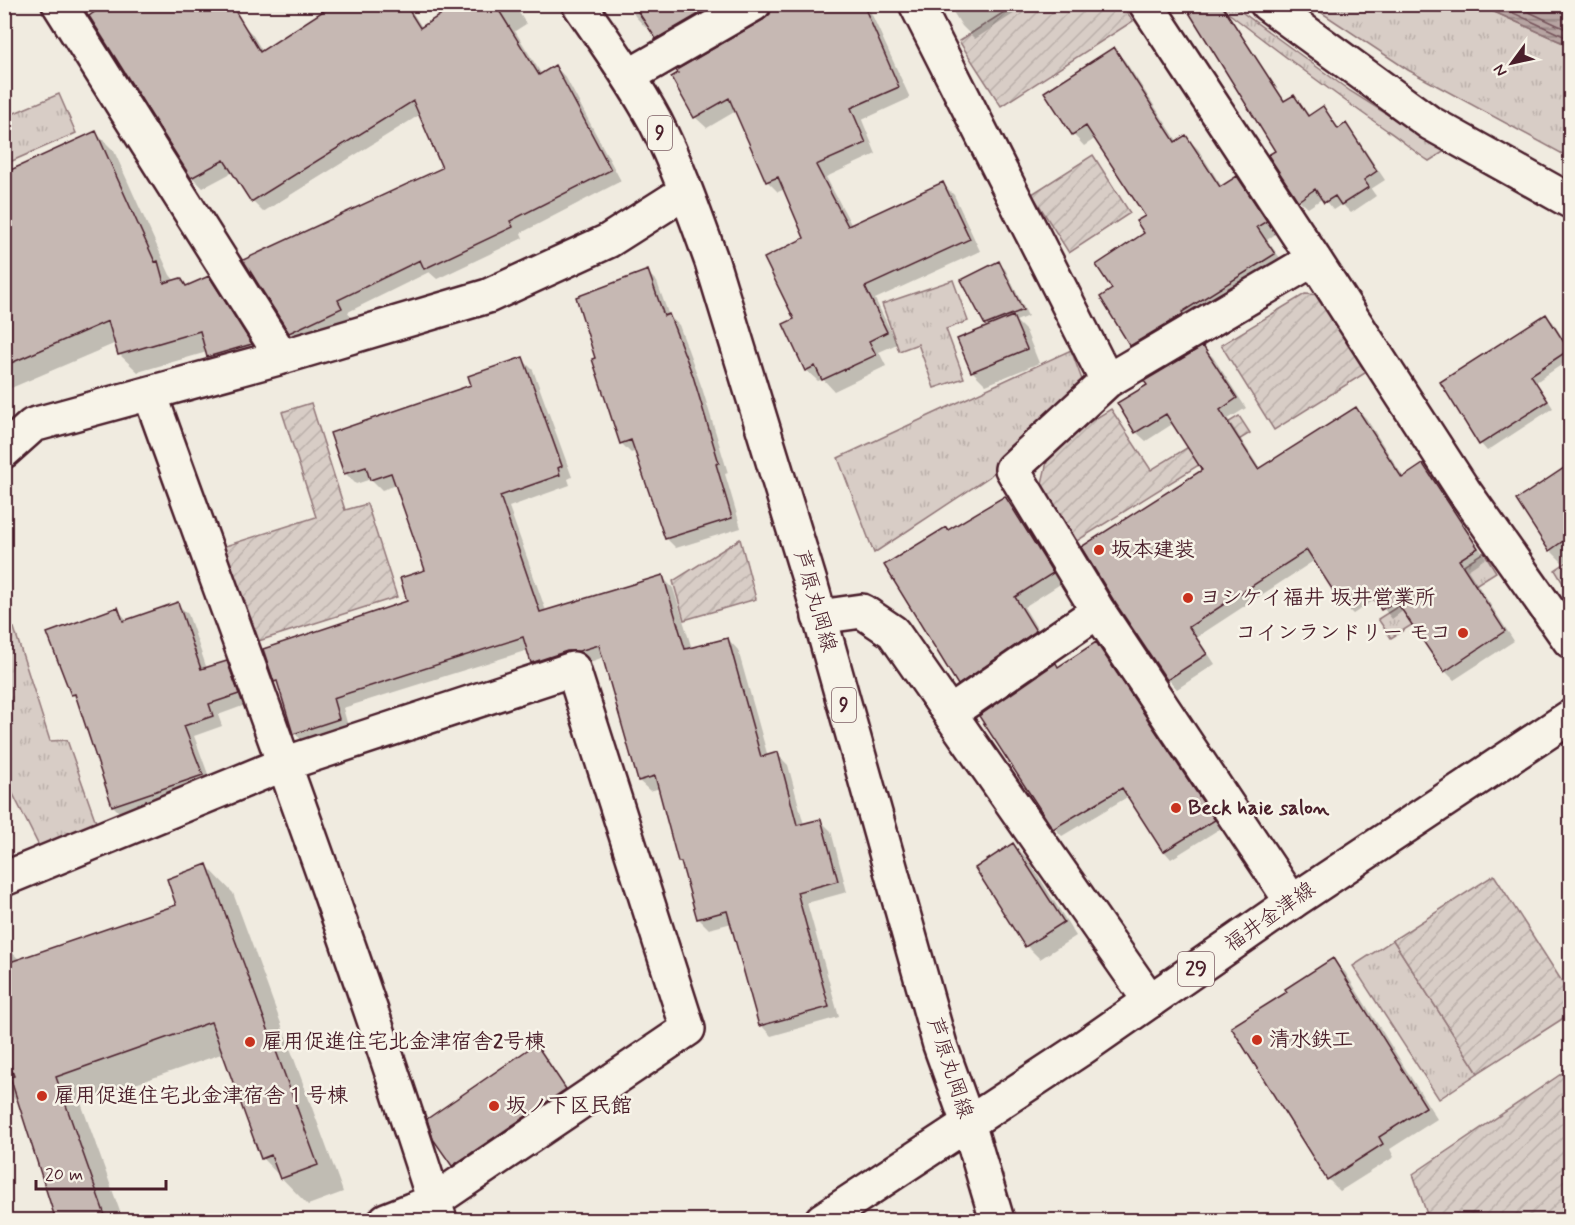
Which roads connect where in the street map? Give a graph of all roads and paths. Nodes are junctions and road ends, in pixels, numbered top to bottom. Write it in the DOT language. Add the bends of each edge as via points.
graph roads {
  1 [pos="59,4"];
  2 [pos="579,4"];
  3 [pos="754,4"];
  4 [pos="916,4"];
  5 [pos="1146,4"];
  6 [pos="1268,4"];
  7 [pos="629,76"];
  8 [pos="685,192"];
  9 [pos="1570,201"];
  10 [pos="1314,259"];
  11 [pos="282,357"];
  12 [pos="1107,381"];
  13 [pos="150,394"];
  14 [pos="19,430"];
  15 [pos="4,451"];
  16 [pos="1098,611"];
  17 [pos="819,617"];
  18 [pos="1570,641"];
  19 [pos="950,712"];
  20 [pos="1570,717"];
  21 [pos="284,764"];
  22 [pos="4,879"];
  23 [pos="1292,902"];
  24 [pos="1150,1001"];
  25 [pos="968,1123"];
  26 [pos="437,1211"];
  27 [pos="386,1221"];
  28 [pos="822,1221"];
  29 [pos="997,1221"];
  1 -- 11 [label="street"];
  2 -- 7 [label="street, 芦原丸岡線 / 9"];
  3 -- 7 [label="street"];
  4 -- 12 [label="street"];
  5 -- 10 [label="street"];
  6 -- 9 [label="street" via="1430,123"];
  7 -- 8 [label="street, 芦原丸岡線 / 9" via="654,119"];
  8 -- 11 [label="street" via="608,241 488,296"];
  8 -- 17 [label="street, 芦原丸岡線 / 9" via="716,273"];
  10 -- 12 [label="street"];
  10 -- 18 [label="street" via="1464,491"];
  11 -- 13 [label="street"];
  12 -- 16 [label="street" via="1012,469"];
  13 -- 14 [label="street"];
  13 -- 21 [label="street"];
  14 -- 15 [label="street"];
  16 -- 19 [label="street"];
  16 -- 23 [label="street"];
  17 -- 19 [label="street" via="862,611 893,632"];
  17 -- 25 [label="street, 芦原丸岡線 / 9" via="940,1045"];
  19 -- 24 [label="street"];
  20 -- 23 [label="street, 福井金津線 / 29"];
  21 -- 22 [label="street"];
  21 -- 26 [label="street"];
  21 -- 26 [label="street" via="573,669 688,1029"];
  23 -- 24 [label="street, 福井金津線 / 29"];
  24 -- 25 [label="street, 福井金津線 / 29"];
  25 -- 28 [label="street, 福井金津線 / 29"];
  25 -- 29 [label="street, 芦原丸岡線 / 9"];
  26 -- 27 [label="street"];
}
